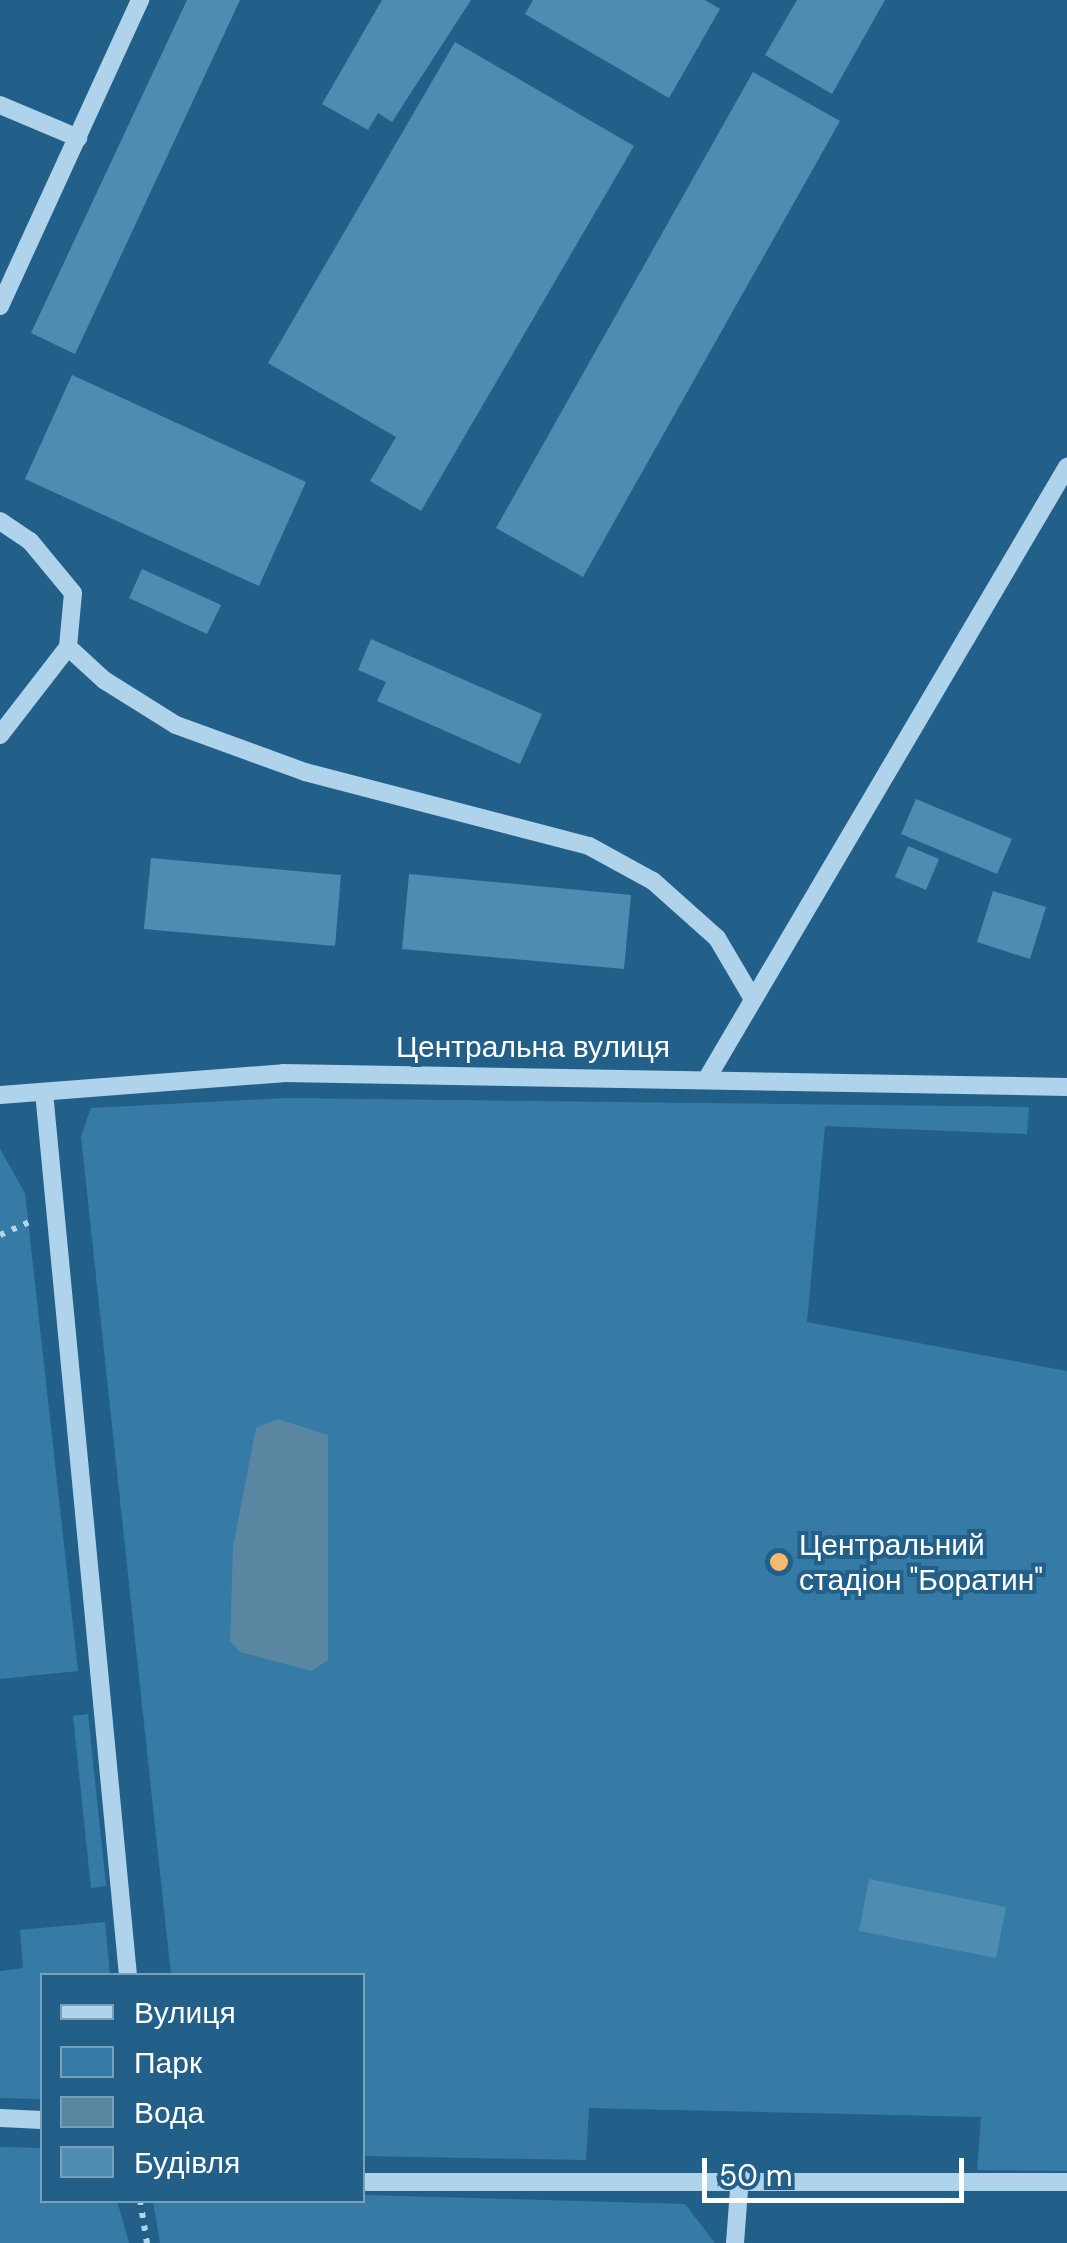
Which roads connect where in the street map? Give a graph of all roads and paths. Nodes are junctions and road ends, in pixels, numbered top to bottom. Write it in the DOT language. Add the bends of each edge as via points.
graph roads {
  1 [pos="140,0"];
  2 [pos="0,105"];
  3 [pos="78,138"];
  4 [pos="0,306"];
  5 [pos="1067,466"];
  6 [pos="0,521"];
  7 [pos="68,646"];
  8 [pos="0,735"];
  9 [pos="754,999"];
  10 [pos="709,1076"];
  11 [pos="1067,1087"];
  12 [pos="44,1092"];
  13 [pos="0,1096"];
  14 [pos="128,1973"];
  15 [pos="0,2118"];
  16 [pos="40,2120"];
  17 [pos="740,2177"];
  18 [pos="365,2182"];
  19 [pos="1067,2182"];
  20 [pos="140,2203"];
  21 [pos="147,2243"];
  22 [pos="735,2243"];
  1 -- 3 [label="street"];
  2 -- 3 [label="street"];
  3 -- 4 [label="street"];
  5 -- 9 [label="street"];
  6 -- 7 [label="street" via="30,541 73,593"];
  7 -- 8 [label="street"];
  7 -- 9 [label="street" via="104,680 176,724 305,772 589,846 653,881 717,938"];
  9 -- 10 [label="street"];
  10 -- 11 [label="street, Центральна вулиця"];
  10 -- 12 [label="street, Центральна вулиця" via="283,1073"];
  12 -- 13 [label="street, Центральна вулиця"];
  12 -- 14 [label="street"];
  15 -- 16 [label="street"];
  17 -- 18 [label="street"];
  17 -- 19 [label="street"];
  17 -- 22 [label="street"];
  20 -- 21 [label="path"];
}
